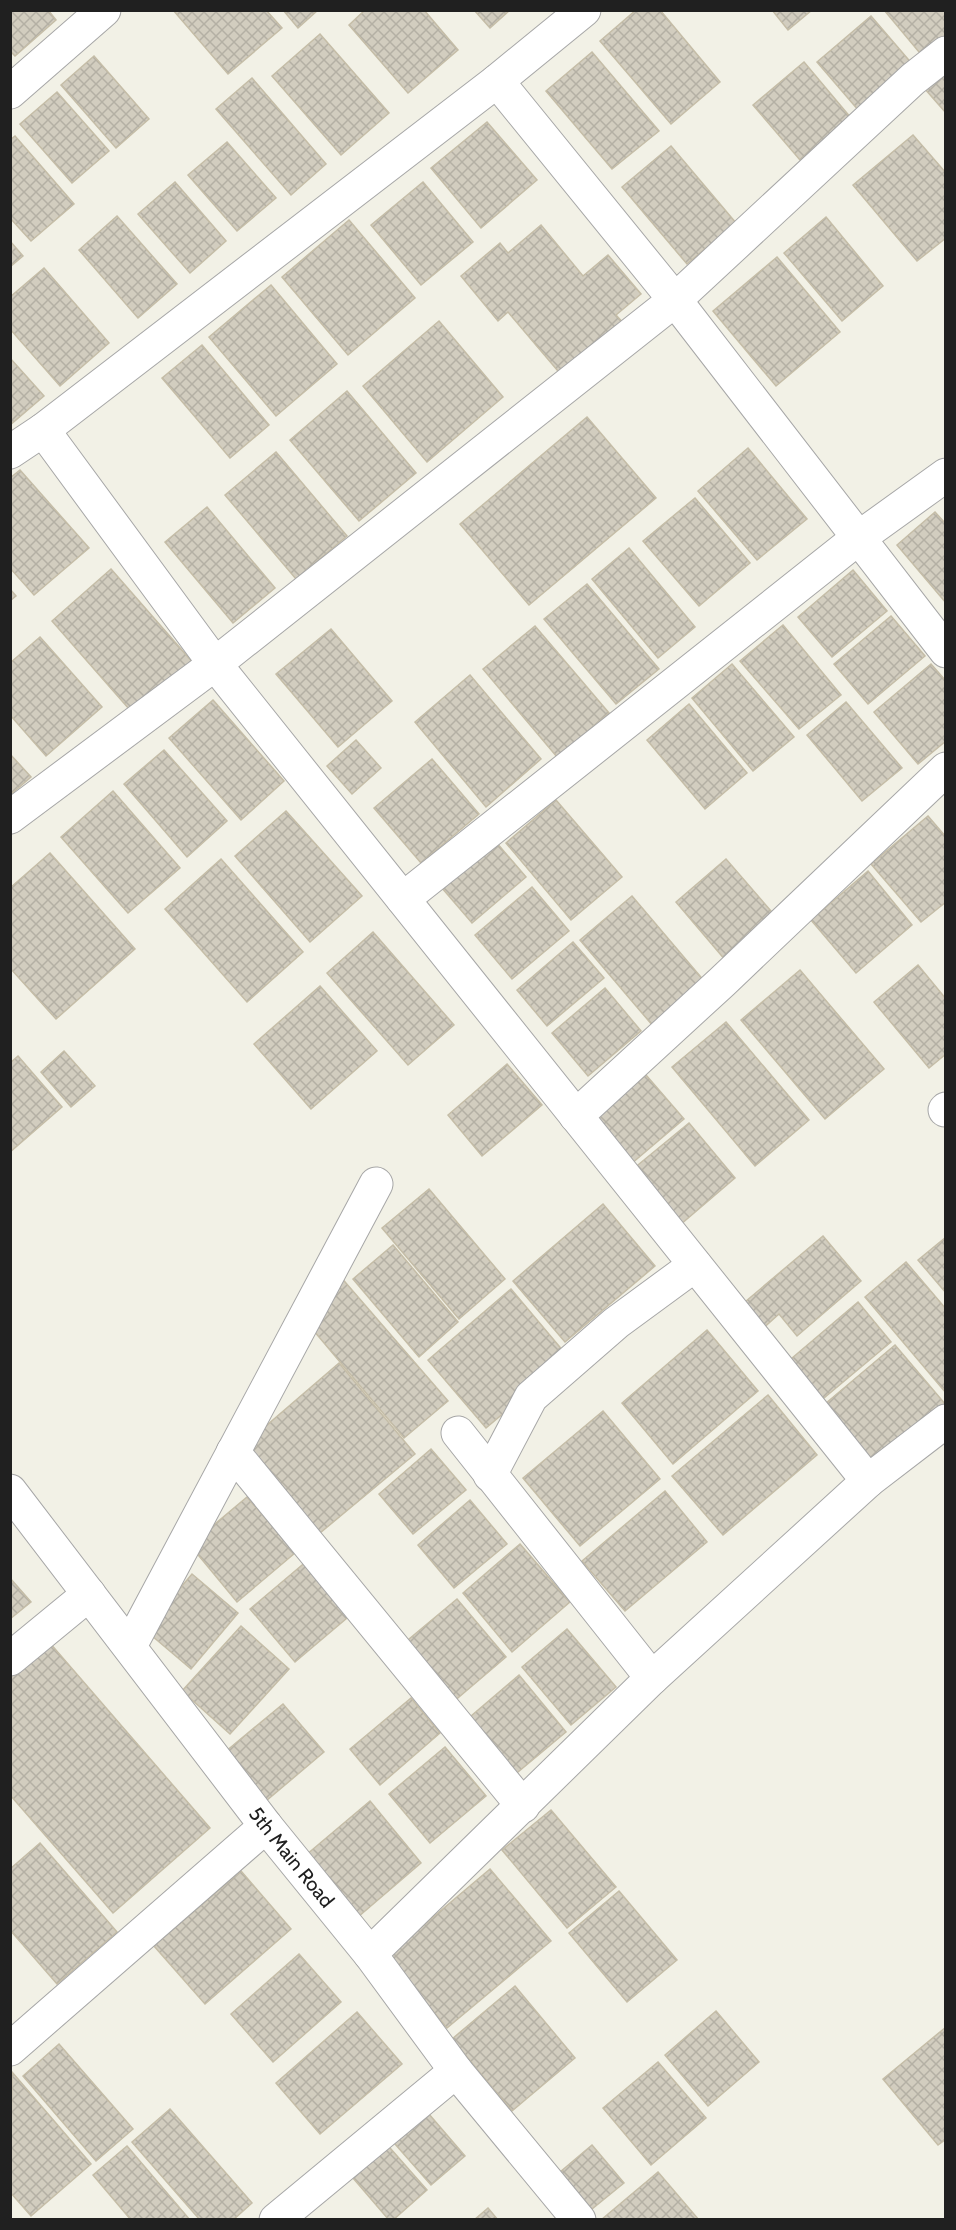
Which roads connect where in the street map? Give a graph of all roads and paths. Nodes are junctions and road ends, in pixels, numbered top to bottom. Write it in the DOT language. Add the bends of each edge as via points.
graph roads {
  1 [pos="104,10"];
  2 [pos="584,10"];
  3 [pos="945,53"];
  4 [pos="497,81"];
  5 [pos="10,92"];
  6 [pos="675,300"];
  7 [pos="43,430"];
  8 [pos="10,452"];
  9 [pos="945,475"];
  10 [pos="857,539"];
  11 [pos="945,651"];
  12 [pos="215,664"];
  13 [pos="945,769"];
  14 [pos="10,817"];
  15 [pos="403,899"];
  16 [pos="576,1116"];
  17 [pos="376,1184"];
  18 [pos="695,1265"];
  19 [pos="945,1421"];
  20 [pos="458,1433"];
  21 [pos="233,1452"];
  22 [pos="490,1475"];
  23 [pos="868,1481"];
  24 [pos="10,1491"];
  25 [pos="89,1594"];
  26 [pos="130,1646"];
  27 [pos="10,1659"];
  28 [pos="652,1678"];
  29 [pos="523,1806"];
  30 [pos="266,1826"];
  31 [pos="370,1954"];
  32 [pos="10,2049"];
  33 [pos="456,2071"];
  34 [pos="276,2220"];
  35 [pos="579,2220"];
  1 -- 5 [label="street"];
  2 -- 4 [label="street"];
  3 -- 6 [label="street"];
  4 -- 6 [label="street"];
  4 -- 7 [label="street"];
  6 -- 10 [label="street"];
  6 -- 12 [label="street"];
  7 -- 8 [label="street"];
  7 -- 12 [label="street"];
  9 -- 10 [label="street"];
  10 -- 11 [label="street"];
  10 -- 15 [label="street"];
  12 -- 14 [label="street"];
  12 -- 15 [label="street"];
  13 -- 16 [label="street"];
  15 -- 16 [label="street"];
  16 -- 18 [label="street"];
  17 -- 21 [label="street"];
  18 -- 22 [label="street" via="616,1323 531,1397"];
  18 -- 23 [label="street"];
  19 -- 23 [label="street"];
  20 -- 22 [label="street"];
  21 -- 26 [label="street"];
  21 -- 29 [label="street"];
  22 -- 28 [label="street"];
  23 -- 28 [label="street"];
  24 -- 25 [label="street, 5th Main Road"];
  25 -- 26 [label="street, 5th Main Road"];
  25 -- 27 [label="street"];
  26 -- 30 [label="street, 5th Main Road"];
  28 -- 29 [label="street"];
  29 -- 31 [label="street"];
  30 -- 31 [label="street, 5th Main Road"];
  30 -- 32 [label="street"];
  31 -- 33 [label="street, 5th Main Road"];
  33 -- 34 [label="street"];
  33 -- 35 [label="street, 5th Main Road"];
}
